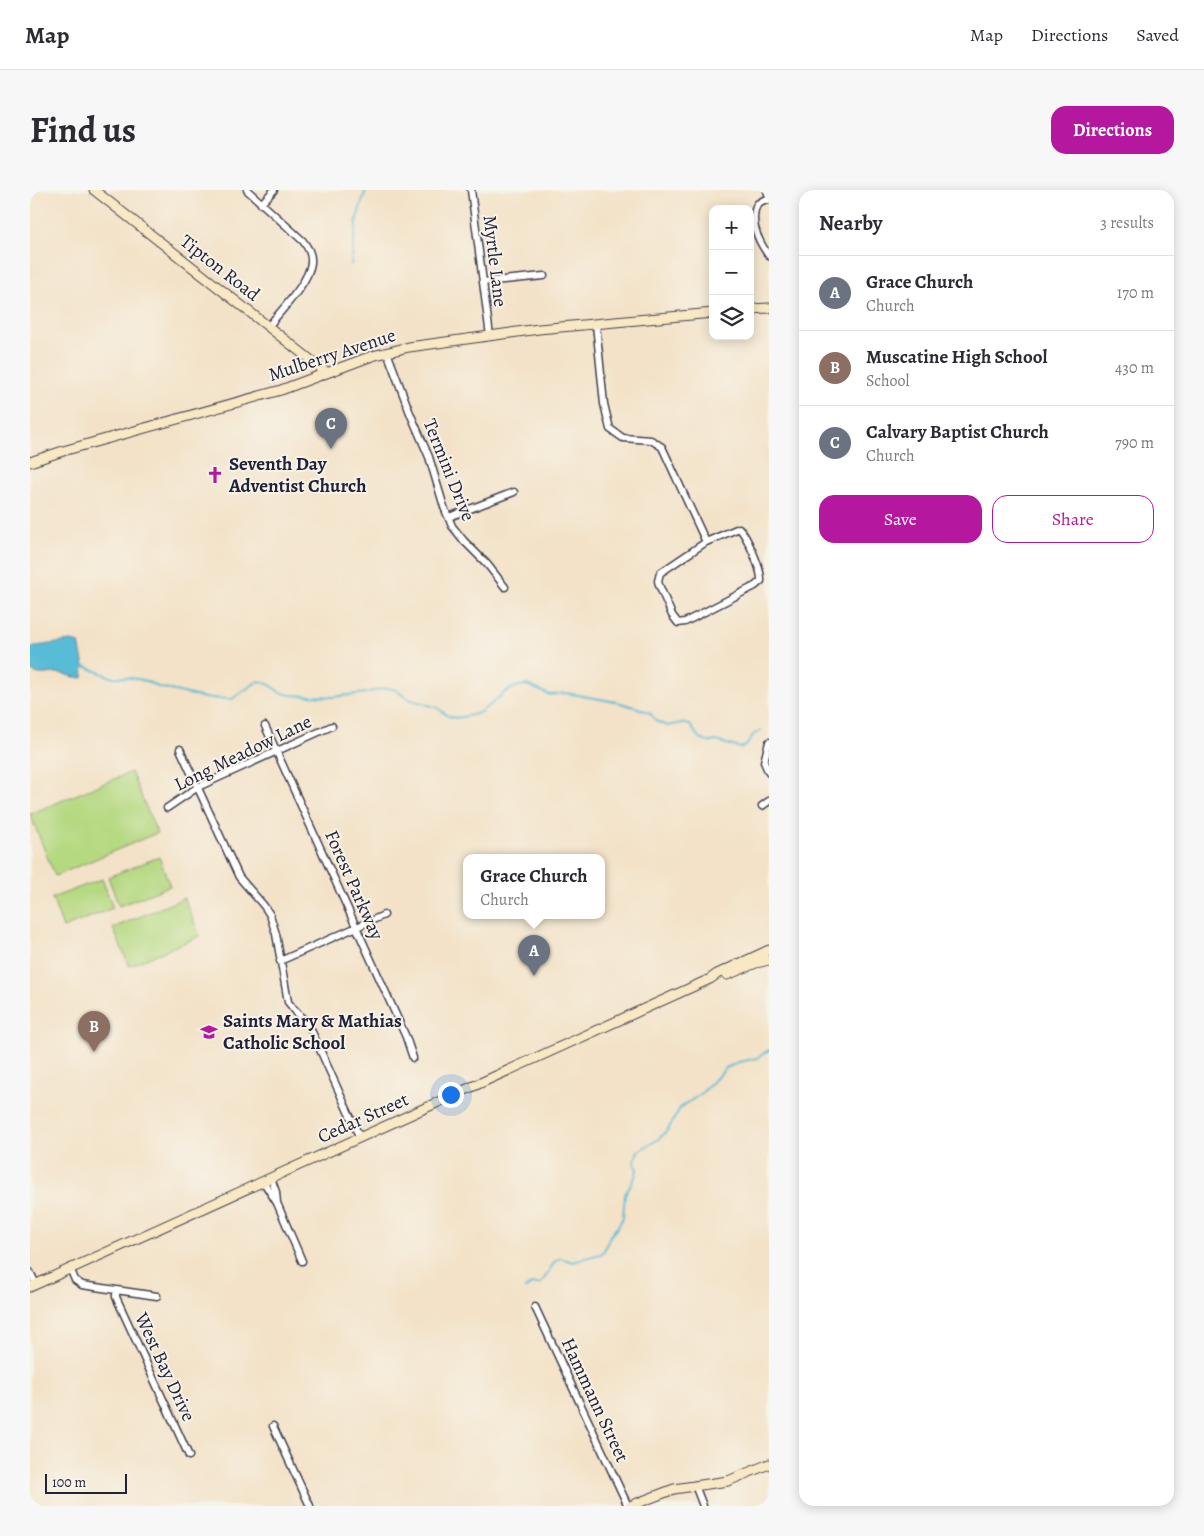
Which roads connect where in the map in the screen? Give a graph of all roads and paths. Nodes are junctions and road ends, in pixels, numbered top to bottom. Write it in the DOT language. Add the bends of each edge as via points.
graph roads {
  1 [pos="94,190"];
  2 [pos="247,190"];
  3 [pos="274,190"];
  4 [pos="471,190"];
  5 [pos="768,190"];
  6 [pos="769,196"];
  7 [pos="769,200"];
  8 [pos="262,204"];
  9 [pos="769,256"];
  10 [pos="544,276"];
  11 [pos="483,282"];
  12 [pos="769,308"];
  13 [pos="754,310"];
  14 [pos="709,313"];
  15 [pos="596,324"];
  16 [pos="268,327"];
  17 [pos="490,336"];
  18 [pos="387,352"];
  19 [pos="326,372"];
  20 [pos="30,462"];
  21 [pos="514,492"];
  22 [pos="449,517"];
  23 [pos="706,542"];
  24 [pos="505,587"];
  25 [pos="266,726"];
  26 [pos="332,726"];
  27 [pos="769,742"];
  28 [pos="180,749"];
  29 [pos="277,751"];
  30 [pos="769,773"];
  31 [pos="198,787"];
  32 [pos="769,801"];
  33 [pos="762,806"];
  34 [pos="167,808"];
  35 [pos="384,915"];
  36 [pos="356,927"];
  37 [pos="769,950"];
  38 [pos="769,960"];
  39 [pos="280,961"];
  40 [pos="710,979"];
  41 [pos="413,1058"];
  42 [pos="360,1138"];
  43 [pos="267,1179"];
  44 [pos="302,1262"];
  45 [pos="70,1268"];
  46 [pos="30,1272"];
  47 [pos="33,1286"];
  48 [pos="116,1290"];
  49 [pos="157,1296"];
  50 [pos="535,1307"];
  51 [pos="273,1426"];
  52 [pos="189,1456"];
  53 [pos="769,1464"];
  54 [pos="695,1486"];
  55 [pos="310,1506"];
  56 [pos="629,1506"];
  57 [pos="703,1506"];
  1 -- 16 [label="main road, Tipton Road"];
  2 -- 8 [label="street"];
  3 -- 8 [label="street"];
  4 -- 11 [label="street, Myrtle Lane"];
  5 -- 6 [label="street"];
  7 -- 9 [label="street" via="758,204 754,224 759,241"];
  8 -- 16 [label="street" via="302,241 311,258 302,283"];
  10 -- 11 [label="street"];
  11 -- 17 [label="street, Myrtle Lane"];
  12 -- 13 [label="main road"];
  14 -- 15 [label="main road, Mulberry Avenue"];
  15 -- 17 [label="main road, Mulberry Avenue"];
  15 -- 23 [label="street" via="604,404 610,429 623,438 651,440 662,447"];
  16 -- 19 [label="main road, Tipton Road"];
  17 -- 18 [label="main road, Mulberry Avenue"];
  18 -- 19 [label="main road, Mulberry Avenue"];
  18 -- 22 [label="street, Termini Drive"];
  19 -- 20 [label="main road, Mulberry Avenue" via="281,390"];
  21 -- 22 [label="street"];
  22 -- 24 [label="street, Termini Drive" via="457,533"];
  23 -- 23 [label="street" via="740,530 761,573 761,580 755,586 678,623 672,616 658,577 663,570"];
  25 -- 29 [label="street, Forest Parkway"];
  26 -- 29 [label="street, Long Meadow Lane"];
  27 -- 30 [label="street" via="764,762"];
  28 -- 31 [label="street"];
  29 -- 31 [label="street, Long Meadow Lane"];
  29 -- 36 [label="street, Forest Parkway"];
  31 -- 34 [label="street, Long Meadow Lane"];
  31 -- 39 [label="street" via="239,877 270,915"];
  32 -- 33 [label="street"];
  35 -- 36 [label="street"];
  36 -- 39 [label="street"];
  36 -- 41 [label="street, Forest Parkway"];
  37 -- 40 [label="main road, Cedar Street"];
  38 -- 40 [label="main road, Cedar Street"];
  39 -- 42 [label="street" via="288,1002 308,1024"];
  40 -- 42 [label="main road, Cedar Street"];
  42 -- 43 [label="main road, Cedar Street"];
  43 -- 44 [label="street" via="276,1192 277,1203"];
  43 -- 45 [label="main road, Cedar Street"];
  45 -- 47 [label="main road, Cedar Street"];
  45 -- 48 [label="street" via="78,1284"];
  46 -- 47 [label="street"];
  48 -- 49 [label="street"];
  48 -- 52 [label="street, West Bay Drive" via="116,1297"];
  50 -- 56 [label="street, Hammann Street"];
  51 -- 55 [label="street"];
  53 -- 54 [label="main road" via="728,1481"];
  54 -- 56 [label="main road" via="666,1491"];
  54 -- 57 [label="street"];
}
